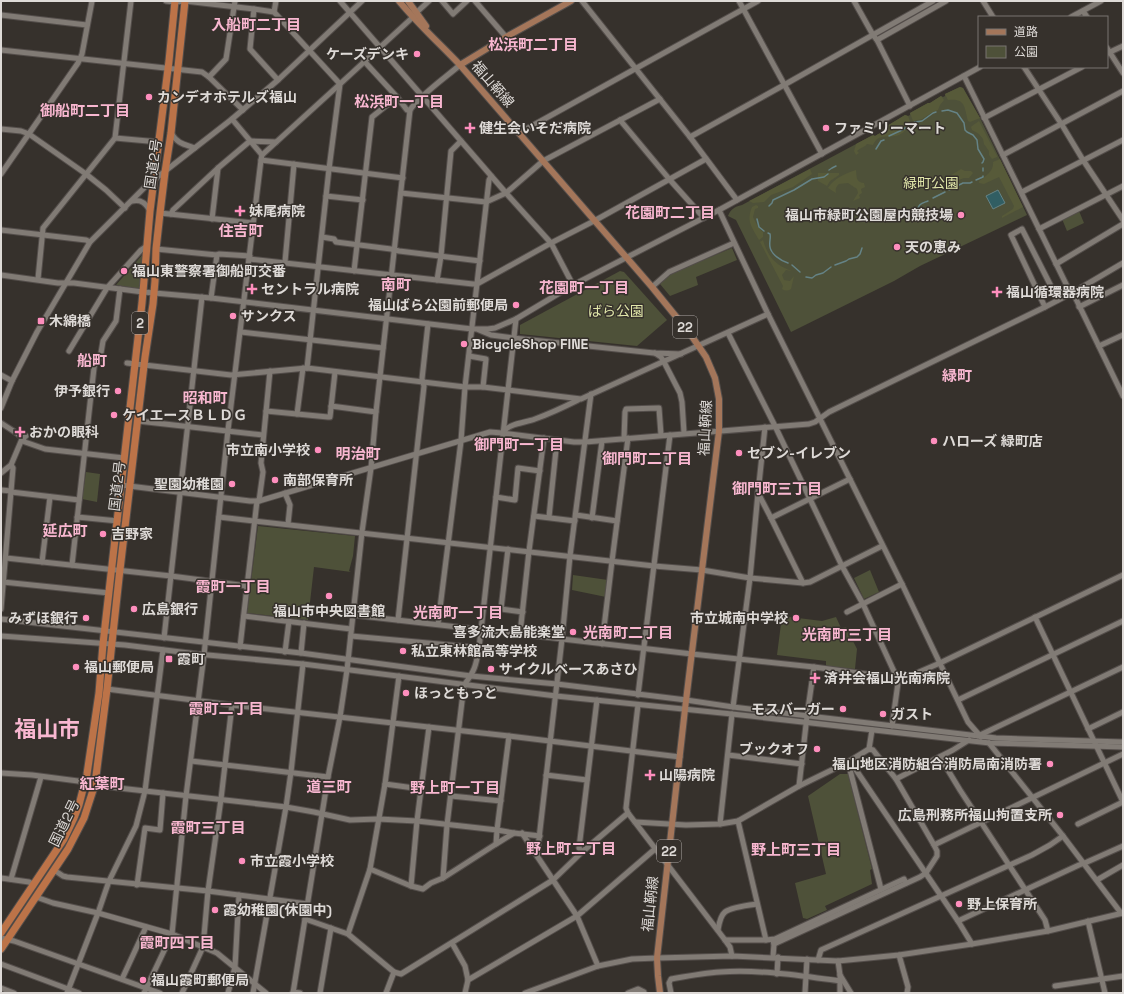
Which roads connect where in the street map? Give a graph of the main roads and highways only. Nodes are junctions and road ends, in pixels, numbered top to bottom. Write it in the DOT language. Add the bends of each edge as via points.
graph roads {
  1 [pos="185,1"];
  2 [pos="399,1"];
  3 [pos="408,1"];
  4 [pos="571,1"];
  5 [pos="175,2"];
  6 [pos="415,14"];
  7 [pos="460,65"];
  8 [pos="1,933"];
  9 [pos="4,939"];
  10 [pos="1,949"];
  11 [pos="660,993"];
  1 -- 9 [label="highway, 国道2号 / 2" via="156,249 153,304 95,784 84,818 68,849"];
  2 -- 6 [label="main road, 福山鞆線 / 22"];
  3 -- 6 [label="main road, 福山鞆線 / 22"];
  4 -- 7 [label="main road"];
  5 -- 8 [label="highway, 国道2号 / 2" via="153,182 99,693 86,782 70,828"];
  6 -- 7 [label="main road, 福山鞆線 / 22"];
  7 -- 11 [label="main road, 福山鞆線 / 22" via="691,335 710,364 717,385 719,431 657,958"];
  9 -- 10 [label="highway, 国道2号 / 2"];
}
